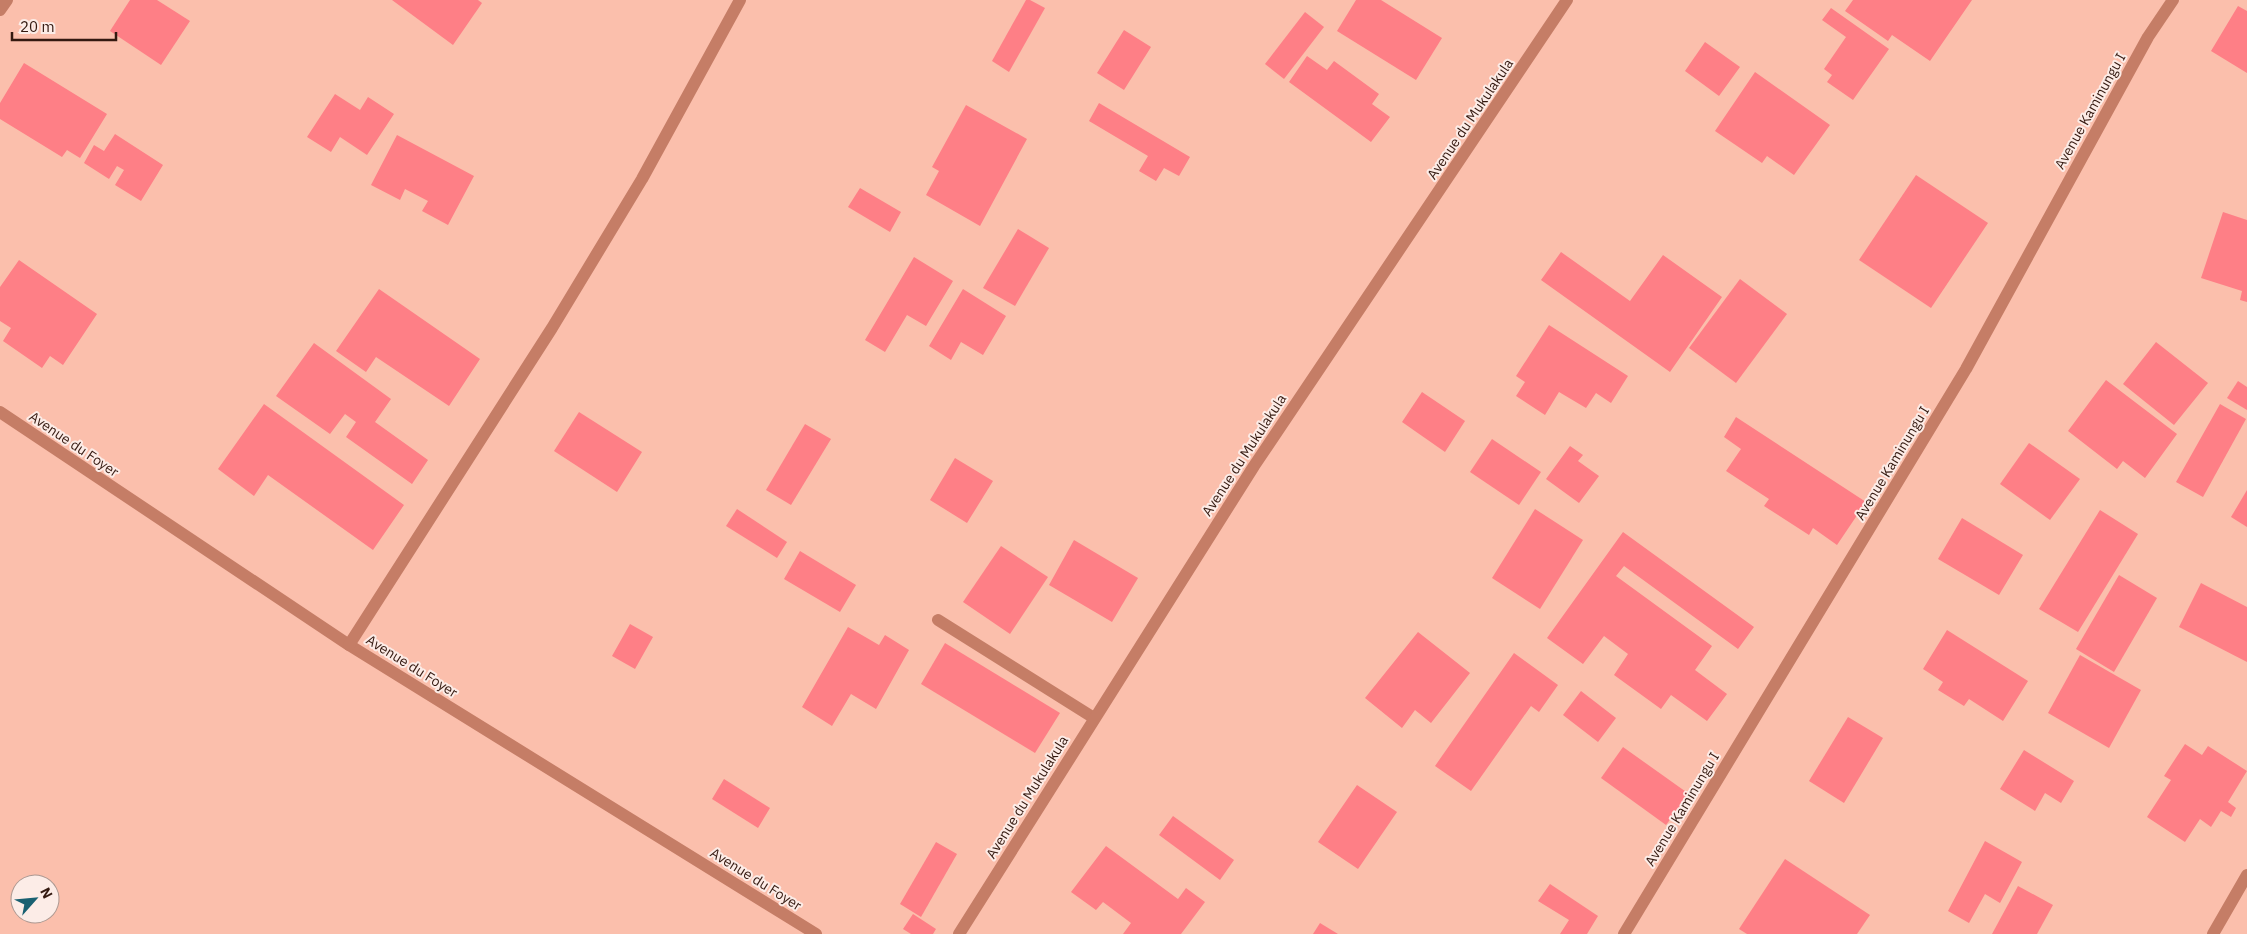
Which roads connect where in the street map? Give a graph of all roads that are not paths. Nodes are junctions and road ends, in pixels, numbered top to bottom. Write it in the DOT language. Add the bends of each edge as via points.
graph roads {
  1 [pos="7,0"];
  2 [pos="740,0"];
  3 [pos="1567,0"];
  4 [pos="2173,0"];
  5 [pos="0,10"];
  6 [pos="0,412"];
  7 [pos="938,620"];
  8 [pos="349,645"];
  9 [pos="1094,718"];
  10 [pos="2247,875"];
  11 [pos="816,934"];
  12 [pos="959,934"];
  13 [pos="1624,934"];
  14 [pos="2213,934"];
  1 -- 5 [label="street"];
  2 -- 8 [label="street" via="642,179 552,328"];
  3 -- 9 [label="street, Avenue du Mukulakula" via="1254,466"];
  4 -- 13 [label="street, Avenue Kaminungu I" via="2148,37 1966,369"];
  6 -- 8 [label="street, Avenue du Foyer"];
  7 -- 9 [label="street"];
  8 -- 11 [label="street, Avenue du Foyer"];
  9 -- 12 [label="street, Avenue du Mukulakula"];
  10 -- 14 [label="street"];
}
